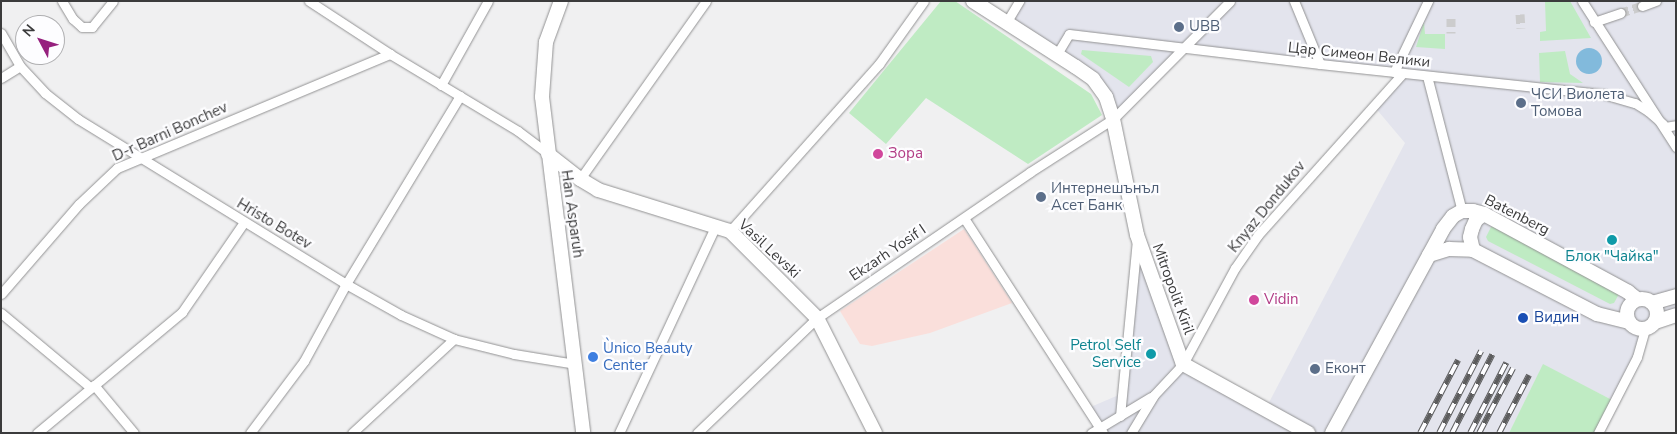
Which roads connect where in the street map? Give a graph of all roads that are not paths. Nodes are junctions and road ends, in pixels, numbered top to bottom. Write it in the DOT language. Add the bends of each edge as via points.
graph roads {
  1 [pos="62,1"];
  2 [pos="113,1"];
  3 [pos="309,1"];
  4 [pos="488,1"];
  5 [pos="560,1"];
  6 [pos="706,1"];
  7 [pos="924,1"];
  8 [pos="973,1"];
  9 [pos="1019,1"];
  10 [pos="1230,1"];
  11 [pos="1294,1"];
  12 [pos="1428,1"];
  13 [pos="1582,1"];
  14 [pos="1656,1"];
  15 [pos="1642,6"];
  16 [pos="1620,13"];
  17 [pos="1594,22"];
  18 [pos="1006,23"];
  19 [pos="1,33"];
  20 [pos="1183,49"];
  21 [pos="390,54"];
  22 [pos="1058,54"];
  23 [pos="1320,64"];
  24 [pos="20,66"];
  25 [pos="1398,73"];
  26 [pos="1427,76"];
  27 [pos="1,78"];
  28 [pos="441,85"];
  29 [pos="460,96"];
  30 [pos="1113,119"];
  31 [pos="1676,125"];
  32 [pos="1664,126"];
  33 [pos="1676,147"];
  34 [pos="548,154"];
  35 [pos="138,158"];
  36 [pos="580,179"];
  37 [pos="1462,211"];
  38 [pos="1484,214"];
  39 [pos="964,218"];
  40 [pos="244,222"];
  41 [pos="715,227"];
  42 [pos="730,231"];
  43 [pos="1137,235"];
  44 [pos="1473,250"];
  45 [pos="1430,255"];
  46 [pos="346,284"];
  47 [pos="1,294"];
  48 [pos="1676,296"];
  49 [pos="1637,299"];
  50 [pos="1652,303"];
  51 [pos="1,313"];
  52 [pos="1676,315"];
  53 [pos="817,318"];
  54 [pos="1628,322"];
  55 [pos="1650,325"];
  56 [pos="454,339"];
  57 [pos="576,364"];
  58 [pos="1183,364"];
  59 [pos="93,387"];
  60 [pos="1154,395"];
  61 [pos="1120,416"];
  62 [pos="1097,431"];
  63 [pos="37,433"];
  64 [pos="134,433"];
  65 [pos="250,433"];
  66 [pos="352,433"];
  67 [pos="583,433"];
  68 [pos="619,433"];
  69 [pos="697,433"];
  70 [pos="874,433"];
  71 [pos="1131,433"];
  72 [pos="1308,433"];
  73 [pos="1332,433"];
  74 [pos="1598,433"];
  1 -- 2 [label="street" via="73,19 82,27 92,28"];
  3 -- 21 [label="street"];
  4 -- 28 [label="street"];
  5 -- 34 [label="street, Han Asparuh" via="546,42 543,69 542,97"];
  6 -- 36 [label="street"];
  7 -- 42 [label="street" via="879,64"];
  8 -- 18 [label="street"];
  9 -- 18 [label="street"];
  10 -- 20 [label="street, Ekzarh Yosif I"];
  11 -- 23 [label="street"];
  12 -- 25 [label="street, Knyaz Dondukov"];
  13 -- 17 [label="street"];
  14 -- 15 [label="street"];
  16 -- 17 [label="street"];
  17 -- 32 [label="street"];
  18 -- 22 [label="street"];
  19 -- 24 [label="street, Hristo Botev"];
  20 -- 22 [label="street, Цар Симеон Велики" via="1069,34"];
  20 -- 23 [label="street, Цар Симеон Велики"];
  20 -- 30 [label="street, Ekzarh Yosif I"];
  21 -- 28 [label="street"];
  21 -- 35 [label="street, D-r Barni Bonchev"];
  22 -- 30 [label="street, Mitropolit Kiril" via="1093,79 1106,97"];
  23 -- 25 [label="street, Цар Симеон Велики"];
  24 -- 27 [label="street"];
  24 -- 35 [label="street, Hristo Botev" via="45,93 78,120"];
  25 -- 26 [label="street, Цар Симеон Велики"];
  25 -- 58 [label="street, Knyaz Dondukov" via="1258,234 1237,265"];
  26 -- 32 [label="street, Цар Симеон Велики" via="1603,94 1635,103 1648,110"];
  26 -- 37 [label="street"];
  28 -- 29 [label="street"];
  29 -- 34 [label="street" via="518,131"];
  29 -- 46 [label="street"];
  30 -- 39 [label="street, Ekzarh Yosif I"];
  30 -- 43 [label="street, Mitropolit Kiril"];
  31 -- 32 [label="street"];
  32 -- 33 [label="street"];
  34 -- 36 [label="street, Vasil Levski"];
  34 -- 57 [label="street, Han Asparuh"];
  35 -- 40 [label="street, Hristo Botev"];
  35 -- 47 [label="street, D-r Barni Bonchev" via="117,168 79,204"];
  36 -- 41 [label="street, Vasil Levski" via="615,197"];
  37 -- 38 [label="street, Batenberg"];
  37 -- 45 [label="street, Batenberg" via="1453,216 1443,229"];
  38 -- 44 [label="street" via="1472,229"];
  38 -- 49 [label="street, Batenberg"];
  39 -- 53 [label="street, Ekzarh Yosif I"];
  39 -- 62 [label="street" via="1025,310"];
  40 -- 46 [label="street, Hristo Botev"];
  40 -- 59 [label="street" via="182,312"];
  41 -- 42 [label="street, Vasil Levski"];
  41 -- 68 [label="street"];
  42 -- 53 [label="street, Vasil Levski"];
  43 -- 58 [label="street, Mitropolit Kiril"];
  43 -- 61 [label="street"];
  44 -- 45 [label="street" via="1449,249"];
  44 -- 54 [label="street" via="1597,314"];
  45 -- 73 [label="street, Batenberg"];
  46 -- 56 [label="street, Hristo Botev" via="401,315"];
  46 -- 65 [label="street" via="304,361"];
  48 -- 50 [label="street"];
  49 -- 50 [label="street"];
  49 -- 54 [label="street" via="1627,308"];
  50 -- 55 [label="street" via="1657,311"];
  51 -- 59 [label="street"];
  52 -- 55 [label="street"];
  53 -- 69 [label="street, Ekzarh Yosif I"];
  53 -- 70 [label="street, Vasil Levski"];
  54 -- 55 [label="street" via="1635,328"];
  55 -- 74 [label="street"];
  56 -- 57 [label="street, Hristo Botev"];
  56 -- 66 [label="street"];
  57 -- 67 [label="street, Han Asparuh"];
  58 -- 60 [label="street, Knyaz Dondukov"];
  58 -- 72 [label="street"];
  59 -- 63 [label="street"];
  59 -- 64 [label="street"];
  60 -- 61 [label="street, Knyaz Dondukov"];
  60 -- 71 [label="street, Knyaz Dondukov"];
  61 -- 62 [label="street, Knyaz Dondukov"];
}
